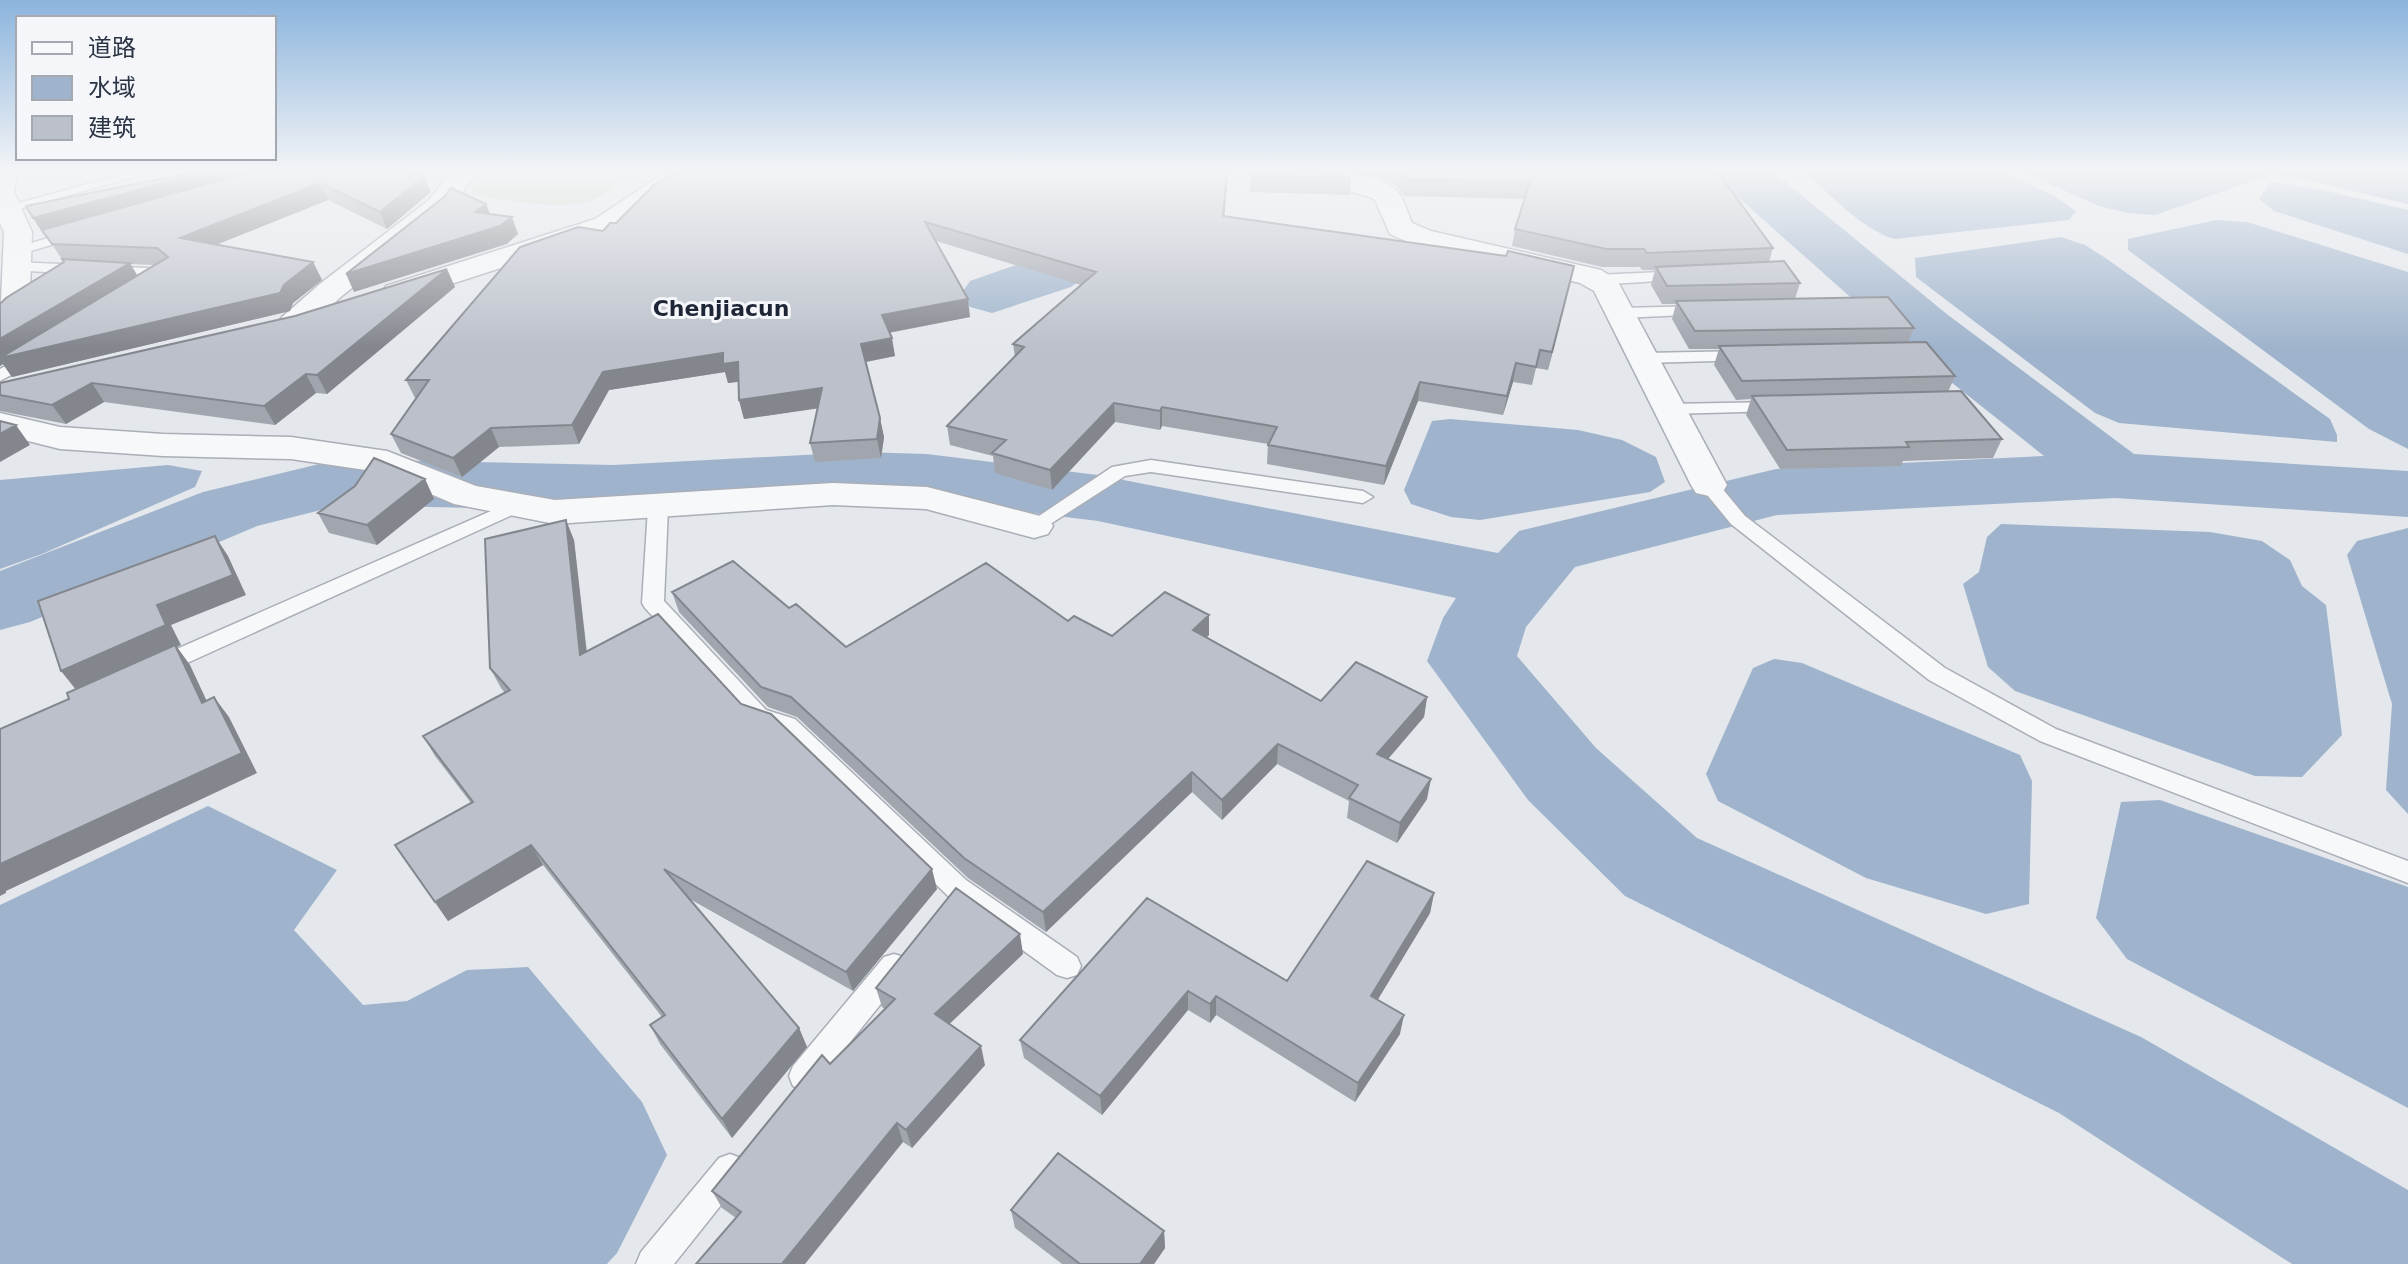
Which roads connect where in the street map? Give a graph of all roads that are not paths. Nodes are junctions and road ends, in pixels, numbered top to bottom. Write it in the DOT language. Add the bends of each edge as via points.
graph roads {
  1 [pos="17,230"];
  2 [pos="90,230"];
  3 [pos="408,230"];
  4 [pos="590,230"];
  5 [pos="1404,230"];
  6 [pos="16,259"];
  7 [pos="1700,275"];
  8 [pos="1596,280"];
  9 [pos="141,289"];
  10 [pos="1713,311"];
  11 [pos="1620,313"];
  12 [pos="0,314"];
  13 [pos="293,324"];
  14 [pos="263,331"];
  15 [pos="51,344"];
  16 [pos="1769,356"];
  17 [pos="1643,358"];
  18 [pos="0,376"];
  19 [pos="41,383"];
  20 [pos="0,393"];
  21 [pos="1794,406"];
  22 [pos="1669,409"];
  23 [pos="0,423"];
  24 [pos="1709,485"];
  25 [pos="1363,497"];
  26 [pos="516,506"];
  27 [pos="658,508"];
  28 [pos="1046,517"];
  29 [pos="136,676"];
  30 [pos="2408,872"];
  31 [pos="957,888"];
  32 [pos="937,912"];
  33 [pos="908,949"];
  34 [pos="1067,966"];
  35 [pos="790,1094"];
  36 [pos="751,1143"];
  37 [pos="653,1264"];
  1 -- 6 [label="street"];
  2 -- 6 [label="lane"];
  3 -- 13 [label="street"];
  4 -- 13 [label="street"];
  5 -- 8 [label="street"];
  6 -- 9 [label="lane" via="167,274"];
  6 -- 12 [label="street" via="15,292"];
  7 -- 8 [label="lane"];
  8 -- 11 [label="street" via="1606,286"];
  10 -- 11 [label="lane"];
  11 -- 17 [label="street"];
  13 -- 14 [label="street"];
  15 -- 18 [label="lane"];
  16 -- 17 [label="lane"];
  17 -- 22 [label="street"];
  19 -- 20 [label="street"];
  21 -- 22 [label="lane"];
  22 -- 24 [label="street"];
  23 -- 26 [label="street" via="60,438 291,448 387,462 467,496"];
  24 -- 30 [label="lane" via="1738,520 1937,674 2048,735"];
  25 -- 28 [label="lane" via="1151,466 1119,471"];
  26 -- 27 [label="street" via="555,512"];
  26 -- 29 [label="lane"];
  27 -- 28 [label="street" via="833,494 927,498"];
  27 -- 31 [label="lane" via="653,603 758,716 787,725"];
  31 -- 32 [label="lane"];
  31 -- 34 [label="lane"];
  33 -- 35 [label="lane"];
  36 -- 37 [label="lane"];
}
